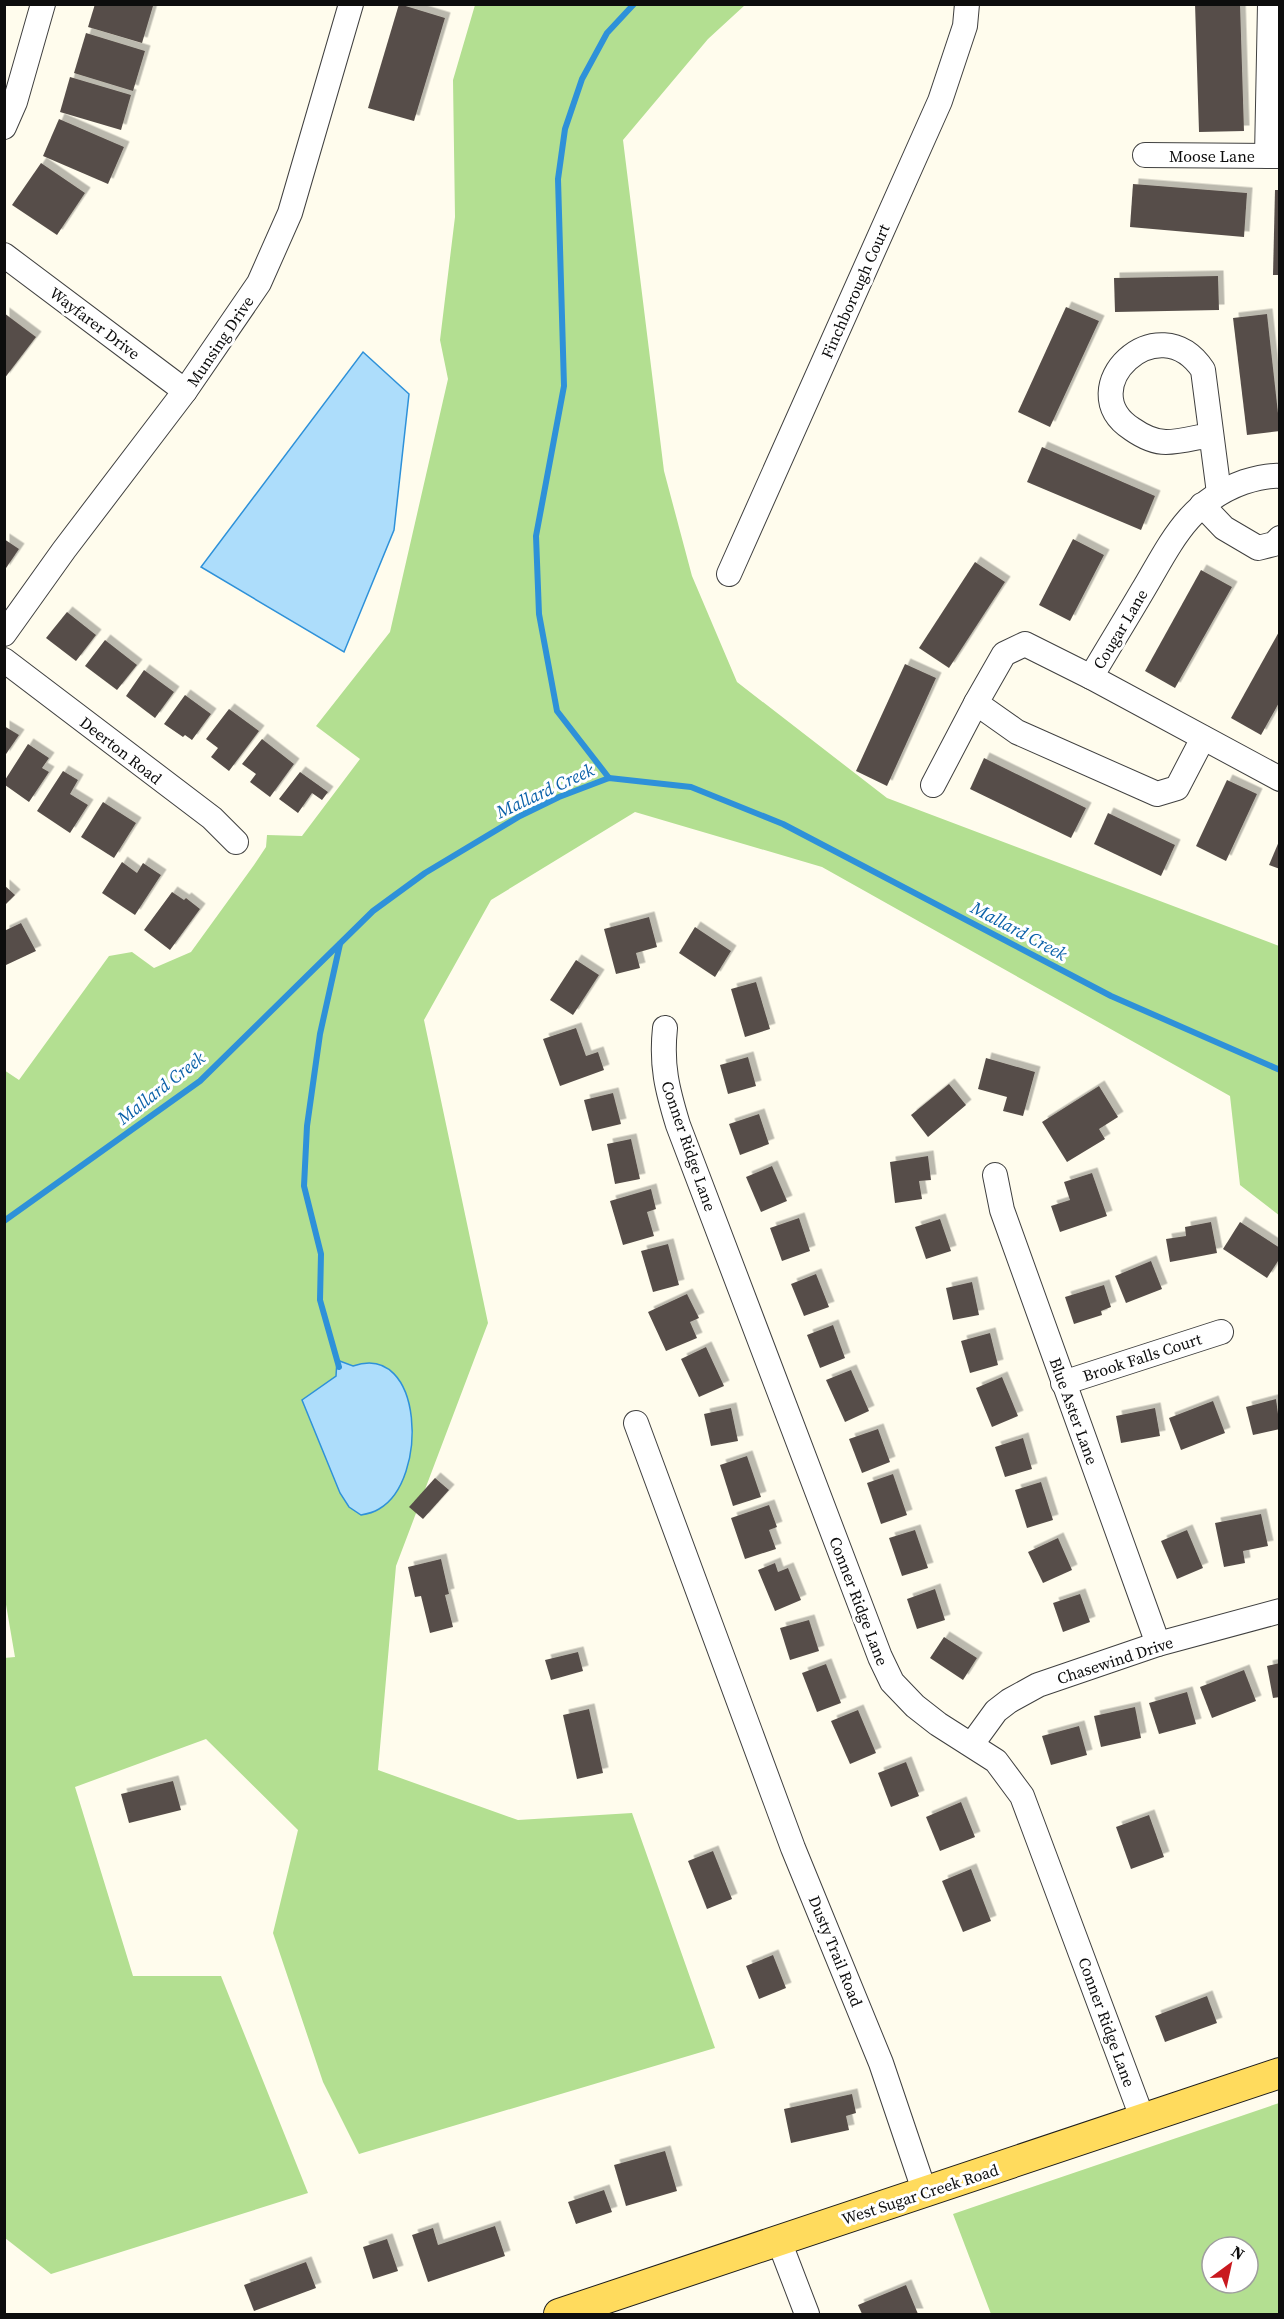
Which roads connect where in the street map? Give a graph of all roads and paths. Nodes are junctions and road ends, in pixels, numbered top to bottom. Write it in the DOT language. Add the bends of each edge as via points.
graph roads {
  1 [pos="43,4"];
  2 [pos="351,4"];
  3 [pos="967,4"];
  4 [pos="1270,4"];
  5 [pos="4,127"];
  6 [pos="1146,155"];
  7 [pos="1273,156"];
  8 [pos="4,255"];
  9 [pos="185,391"];
  10 [pos="1211,435"];
  11 [pos="1280,476"];
  12 [pos="1211,499"];
  13 [pos="1280,538"];
  14 [pos="729,574"];
  15 [pos="4,634"];
  16 [pos="4,660"];
  17 [pos="1091,677"];
  18 [pos="975,703"];
  19 [pos="1203,738"];
  20 [pos="1280,779"];
  21 [pos="933,785"];
  22 [pos="236,842"];
  23 [pos="665,1028"];
  24 [pos="995,1175"];
  25 [pos="1221,1332"];
  26 [pos="1064,1383"];
  27 [pos="636,1423"];
  28 [pos="1280,1611"];
  29 [pos="1158,1644"];
  30 [pos="972,1744"];
  31 [pos="1280,2073"];
  32 [pos="1143,2120"];
  33 [pos="925,2193"];
  34 [pos="779,2241"];
  35 [pos="559,2314"];
  36 [pos="807,2314"];
  1 -- 5 [label="street"];
  2 -- 9 [label="street, Munsing Drive" via="290,213 259,282"];
  3 -- 14 [label="street, Finchborough Court" via="954,66 940,101"];
  4 -- 7 [label="street"];
  6 -- 7 [label="street, Moose Lane"];
  8 -- 9 [label="street, Wayfarer Drive"];
  9 -- 15 [label="street, Munsing Drive"];
  10 -- 10 [label="street" via="1203,370 1194,356 1167,345 1148,346 1131,354 1117,372 1109,392 1112,410 1126,425 1143,436 1164,442"];
  10 -- 12 [label="street"];
  11 -- 12 [label="street, Cougar Lane" via="1248,481"];
  12 -- 13 [label="street" via="1224,528 1258,548"];
  12 -- 17 [label="street, Cougar Lane" via="1185,521 1167,546"];
  16 -- 22 [label="street, Deerton Road" via="212,818"];
  17 -- 18 [label="street" via="1025,644 1004,654"];
  17 -- 19 [label="street, Cougar Lane"];
  18 -- 19 [label="street" via="1017,732 1157,794 1177,788"];
  18 -- 21 [label="street"];
  19 -- 20 [label="street, Cougar Lane"];
  23 -- 30 [label="street, Conner Ridge Lane" via="665,1081 678,1125 880,1657 892,1682 915,1706"];
  24 -- 26 [label="street, Blue Aster Lane" via="1002,1210"];
  25 -- 26 [label="street, Brook Falls Court"];
  26 -- 29 [label="street, Blue Aster Lane"];
  27 -- 33 [label="street, Dusty Trail Road" via="793,1848 881,2063"];
  28 -- 29 [label="street, Chasewind Drive"];
  29 -- 30 [label="street, Chasewind Drive" via="1038,1685 996,1711"];
  30 -- 32 [label="street, Conner Ridge Lane" via="996,1761 1022,1796"];
  31 -- 32 [label="main road, West Sugar Creek Road"];
  32 -- 33 [label="main road, West Sugar Creek Road"];
  33 -- 34 [label="main road, West Sugar Creek Road"];
  34 -- 35 [label="main road, West Sugar Creek Road"];
  34 -- 36 [label="street"];
}
